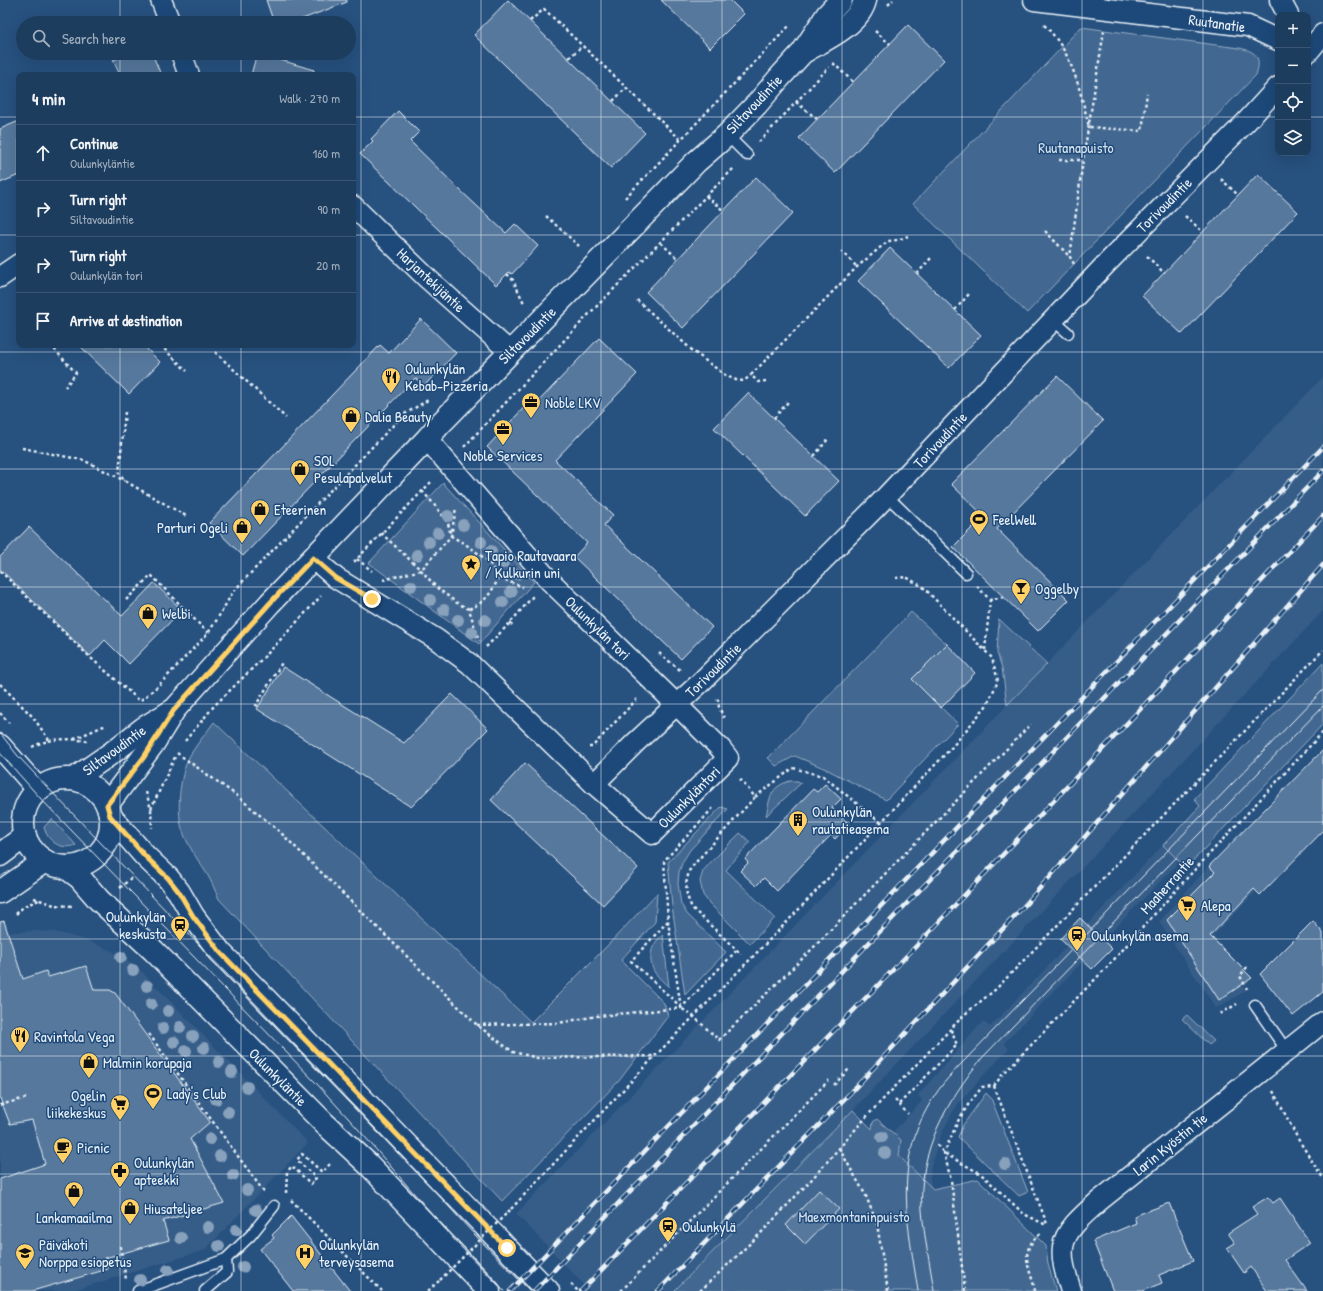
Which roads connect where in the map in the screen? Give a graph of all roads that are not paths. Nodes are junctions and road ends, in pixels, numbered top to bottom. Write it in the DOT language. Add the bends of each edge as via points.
graph roads {
  1 [pos="161,0"];
  2 [pos="841,0"];
  3 [pos="865,0"];
  4 [pos="1034,0"];
  5 [pos="1280,0"];
  6 [pos="1286,12"];
  7 [pos="167,16"];
  8 [pos="1323,34"];
  9 [pos="1275,39"];
  10 [pos="1311,48"];
  11 [pos="802,53"];
  12 [pos="184,60"];
  13 [pos="188,72"];
  14 [pos="1275,90"];
  15 [pos="727,135"];
  16 [pos="747,155"];
  17 [pos="356,209"];
  18 [pos="16,266"];
  19 [pos="0,277"];
  20 [pos="1054,320"];
  21 [pos="1068,333"];
  22 [pos="510,352"];
  23 [pos="427,439"];
  24 [pos="887,496"];
  25 [pos="313,558"];
  26 [pos="966,573"];
  27 [pos="677,705"];
  28 [pos="174,710"];
  29 [pos="0,746"];
  30 [pos="74,779"];
  31 [pos="594,784"];
  32 [pos="38,789"];
  33 [pos="109,810"];
  34 [pos="25,836"];
  35 [pos="0,855"];
  36 [pos="55,864"];
  37 [pos="0,892"];
  38 [pos="1255,1005"];
  39 [pos="1323,1022"];
  40 [pos="1287,1051"];
  41 [pos="274,1206"];
  42 [pos="226,1259"];
  43 [pos="138,1291"];
  44 [pos="205,1291"];
  45 [pos="489,1291"];
  46 [pos="548,1291"];
  47 [pos="1071,1291"];
  1 -- 7 [label="street"];
  2 -- 11 [label="main road, Siltavoudintie" via="827,15"];
  3 -- 11 [label="main road, Siltavoudintie" via="864,6 841,31"];
  4 -- 9 [label="street, Ruutanatie" via="1248,26"];
  5 -- 6 [label="street"];
  8 -- 10 [label="street"];
  11 -- 15 [label="main road, Siltavoudintie"];
  12 -- 13 [label="street"];
  14 -- 20 [label="street, Torivoudintie"];
  15 -- 16 [label="lane"];
  15 -- 22 [label="main road, Siltavoudintie" via="696,162"];
  17 -- 22 [label="street, Harjantekijäntie" via="428,279"];
  18 -- 19 [label="street"];
  20 -- 21 [label="lane"];
  20 -- 24 [label="street, Torivoudintie"];
  22 -- 23 [label="main road, Siltavoudintie"];
  23 -- 25 [label="main road, Siltavoudintie"];
  23 -- 27 [label="street, Oulunkylän tori" via="448,462 543,586"];
  24 -- 26 [label="lane"];
  24 -- 27 [label="street, Torivoudintie"];
  25 -- 28 [label="main road, Siltavoudintie"];
  25 -- 31 [label="street" via="336,578 436,639 476,658"];
  27 -- 31 [label="street, Torivoudintie"];
  27 -- 31 [label="street, Oulunkyläntori" via="728,758 652,834"];
  28 -- 30 [label="main road, Siltavoudintie" via="144,728"];
  28 -- 33 [label="main road, Siltavoudintie"];
  29 -- 32 [label="main road"];
  30 -- 32 [label="main road" via="53,781"];
  30 -- 33 [label="main road" via="84,782 101,795"];
  32 -- 34 [label="main road" via="31,797 23,816"];
  33 -- 36 [label="main road" via="111,828 100,852 90,861 78,866"];
  33 -- 46 [label="main road" via="145,856 179,892 220,952"];
  34 -- 35 [label="main road"];
  34 -- 36 [label="main road" via="36,855"];
  36 -- 37 [label="main road"];
  36 -- 45 [label="main road, Oulunkyläntie" via="80,878 99,900 154,951 368,1164"];
  38 -- 40 [label="lane"];
  39 -- 40 [label="street, Larin Kyöstin tie"];
  40 -- 47 [label="street, Larin Kyöstin tie" via="1099,1200 1077,1222 1068,1233 1063,1246 1064,1265"];
  41 -- 42 [label="lane" via="251,1235"];
  42 -- 43 [label="lane"];
  42 -- 44 [label="lane" via="227,1272"];
}
